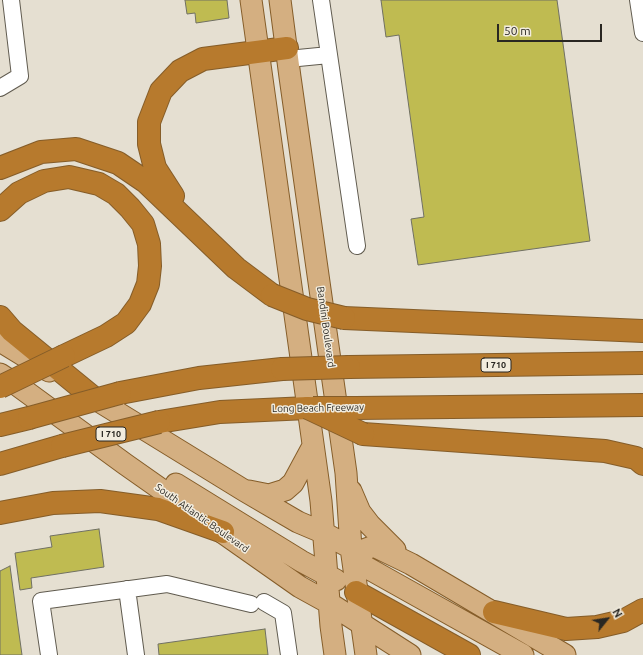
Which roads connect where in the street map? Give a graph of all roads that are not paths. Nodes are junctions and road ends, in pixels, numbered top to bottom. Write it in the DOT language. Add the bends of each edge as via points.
graph roads {
  1 [pos="11,0"];
  2 [pos="251,0"];
  3 [pos="280,0"];
  4 [pos="322,0"];
  5 [pos="638,0"];
  6 [pos="643,33"];
  7 [pos="258,52"];
  8 [pos="288,54"];
  9 [pos="329,55"];
  10 [pos="0,88"];
  11 [pos="0,168"];
  12 [pos="0,210"];
  13 [pos="191,224"];
  14 [pos="357,246"];
  15 [pos="0,317"];
  16 [pos="643,331"];
  17 [pos="0,341"];
  18 [pos="643,363"];
  19 [pos="0,374"];
  20 [pos="0,386"];
  21 [pos="95,399"];
  22 [pos="643,405"];
  23 [pos="298,408"];
  24 [pos="0,425"];
  25 [pos="313,446"];
  26 [pos="0,464"];
  27 [pos="125,464"];
  28 [pos="643,464"];
  29 [pos="346,473"];
  30 [pos="245,490"];
  31 [pos="0,513"];
  32 [pos="223,532"];
  33 [pos="324,533"];
  34 [pos="354,550"];
  35 [pos="411,564"];
  36 [pos="327,574"];
  37 [pos="127,589"];
  38 [pos="356,592"];
  39 [pos="329,603"];
  40 [pos="643,610"];
  41 [pos="494,612"];
  42 [pos="361,624"];
  43 [pos="48,655"];
  44 [pos="136,655"];
  45 [pos="289,655"];
  46 [pos="335,655"];
  47 [pos="366,655"];
  48 [pos="410,655"];
  49 [pos="469,655"];
  50 [pos="523,655"];
  51 [pos="565,655"];
  1 -- 10 [label="lane" via="20,76"];
  2 -- 7 [label="main road"];
  3 -- 8 [label="main road, Bandini Boulevard"];
  4 -- 9 [label="lane"];
  5 -- 6 [label="lane"];
  7 -- 8 [label="highway"];
  7 -- 13 [label="highway" via="203,59 180,71 161,91 151,116 149,144 155,168"];
  7 -- 25 [label="main road"];
  8 -- 9 [label="lane"];
  8 -- 29 [label="main road, Bandini Boulevard"];
  9 -- 14 [label="lane"];
  11 -- 13 [label="highway" via="41,152 76,149 118,163 146,182"];
  12 -- 20 [label="highway, bridge" via="19,193 44,180 69,177 99,184 116,194 142,224 149,244 150,266 148,284 140,304 126,323 106,336"];
  13 -- 16 [label="highway, bridge" via="236,268 272,295 307,309 344,318"];
  15 -- 21 [label="highway" via="12,331"];
  17 -- 21 [label="main road"];
  18 -- 24 [label="highway, I 710, bridge" via="282,369 200,378 120,393"];
  19 -- 27 [label="main road, South Atlantic Boulevard"];
  21 -- 30 [label="main road"];
  22 -- 23 [label="highway, Long Beach Freeway / I 710, bridge"];
  23 -- 26 [label="highway, Long Beach Freeway / I 710, bridge" via="220,412 159,422"];
  23 -- 28 [label="highway, bridge" via="363,434 605,451 636,458"];
  25 -- 30 [label="main road" via="293,483 285,490 269,495"];
  25 -- 33 [label="main road"];
  27 -- 32 [label="main road, South Atlantic Boulevard"];
  27 -- 36 [label="main road" via="179,486 301,561"];
  29 -- 34 [label="main road, Bandini Boulevard"];
  29 -- 35 [label="main road" via="360,512 381,537"];
  30 -- 33 [label="main road" via="298,522"];
  31 -- 32 [label="highway" via="53,503 100,501 158,509"];
  32 -- 39 [label="main road, South Atlantic Boulevard" via="300,587"];
  33 -- 34 [label="main road"];
  33 -- 36 [label="main road"];
  34 -- 35 [label="main road" via="374,546"];
  34 -- 38 [label="main road, Bandini Boulevard"];
  34 -- 50 [label="main road" via="364,566"];
  35 -- 41 [label="main road"];
  36 -- 38 [label="main road"];
  36 -- 39 [label="main road"];
  37 -- 43 [label="lane" via="41,601"];
  37 -- 44 [label="lane"];
  37 -- 45 [label="lane" via="167,584 258,603 283,613"];
  38 -- 42 [label="main road, Bandini Boulevard"];
  38 -- 49 [label="highway"];
  39 -- 42 [label="main road, South Atlantic Boulevard"];
  39 -- 46 [label="main road"];
  40 -- 41 [label="highway" via="623,621 596,627 566,629"];
  41 -- 51 [label="main road"];
  42 -- 47 [label="main road, Bandini Boulevard"];
  42 -- 48 [label="main road, South Atlantic Boulevard"];
}
